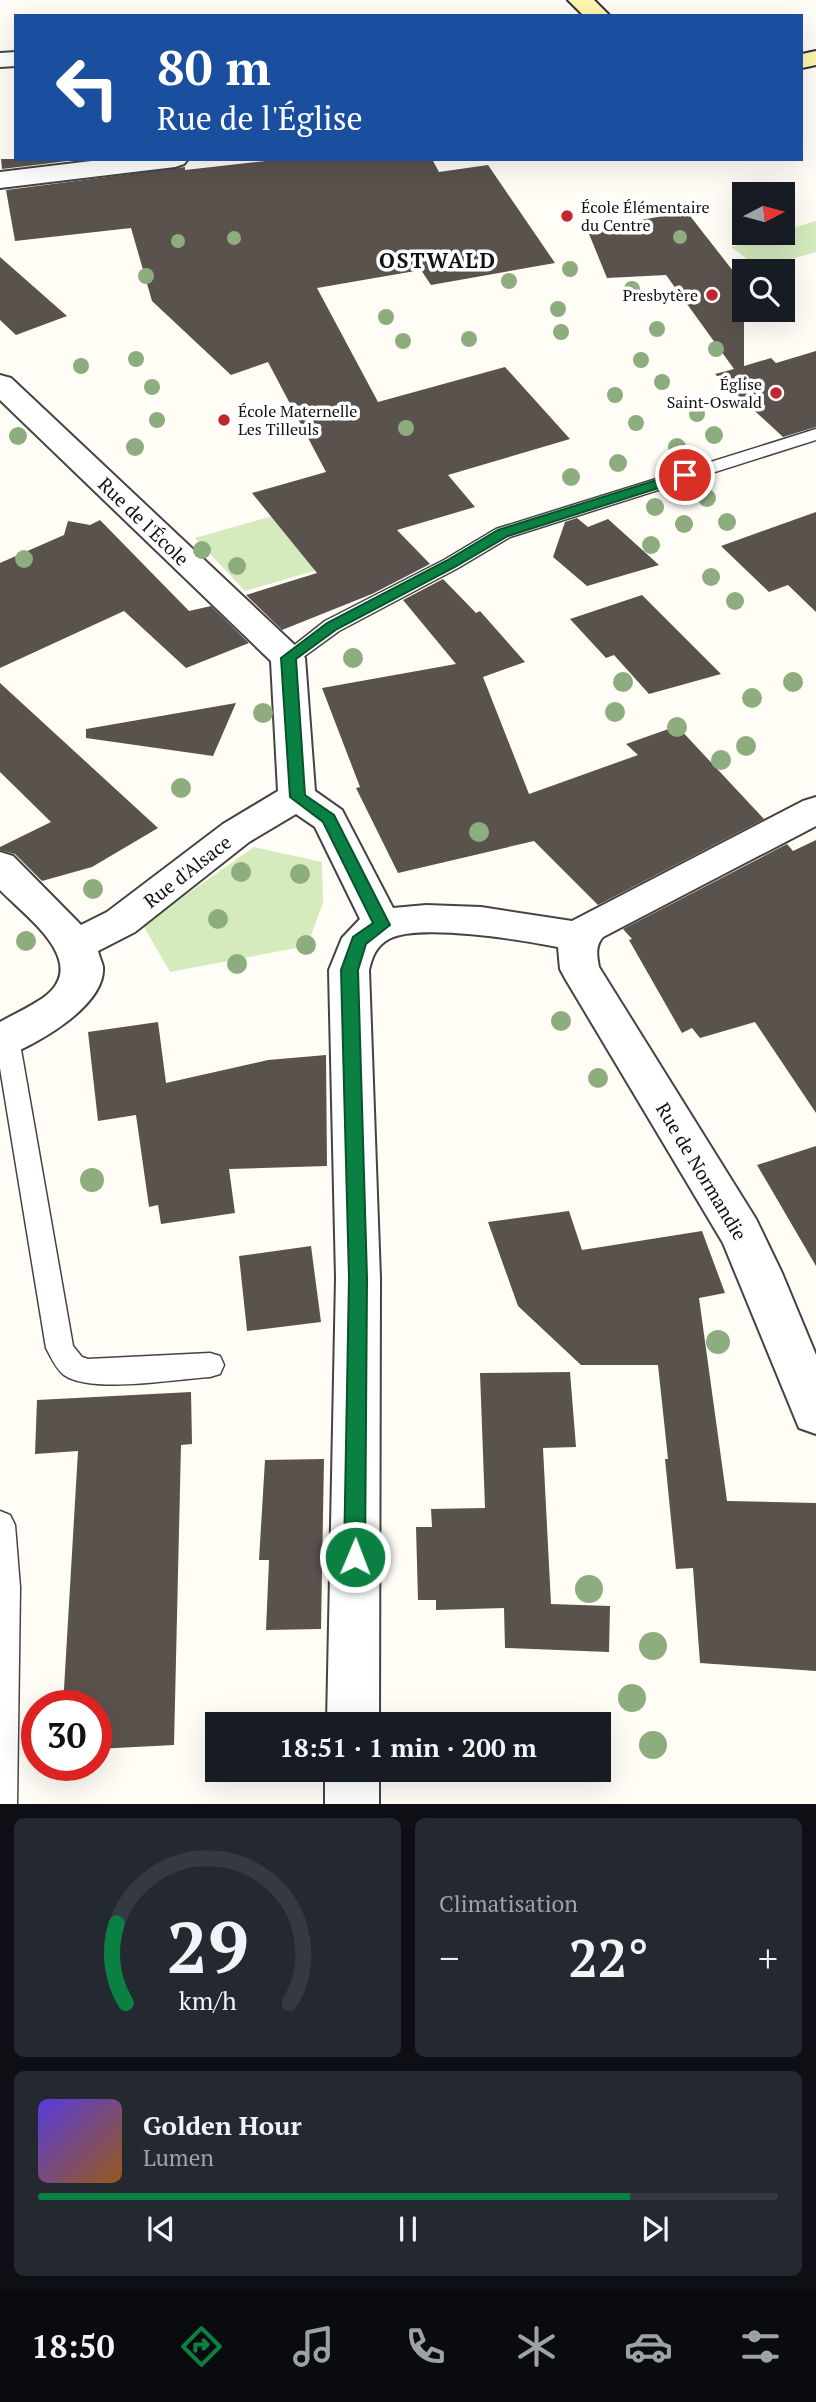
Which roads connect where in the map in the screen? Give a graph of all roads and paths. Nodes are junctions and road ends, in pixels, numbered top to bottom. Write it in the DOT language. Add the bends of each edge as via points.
graph roads {
  1 [pos="580,0"];
  2 [pos="595,14"];
  3 [pos="158,161"];
  4 [pos="0,180"];
  5 [pos="0,384"];
  6 [pos="816,434"];
  7 [pos="288,658"];
  8 [pos="297,797"];
  9 [pos="816,810"];
  10 [pos="0,866"];
  11 [pos="382,925"];
  12 [pos="580,937"];
  13 [pos="76,945"];
  14 [pos="4,1040"];
  15 [pos="210,1365"];
  16 [pos="816,1413"];
  17 [pos="0,1525"];
  18 [pos="353,1712"];
  19 [pos="352,1782"];
  20 [pos="1,1804"];
  21 [pos="352,1804"];
  1 -- 2 [label="main road"];
  3 -- 4 [label="street"];
  5 -- 7 [label="street, Rue de l'École"];
  6 -- 7 [label="lane" via="503,533 332,626"];
  7 -- 8 [label="street"];
  8 -- 11 [label="street" via="329,819"];
  8 -- 13 [label="street, Rue d'Alsace" via="236,833 121,922"];
  9 -- 12 [label="street" via="589,928"];
  10 -- 13 [label="street"];
  11 -- 12 [label="street" via="433,919 537,928"];
  11 -- 18 [label="street" via="359,941 349,970 358,1278"];
  12 -- 16 [label="street, Rue de Normandie" via="576,950 580,969 740,1232"];
  13 -- 14 [label="street" via="83,968 72,996"];
  14 -- 15 [label="lane" via="60,1348 68,1361 79,1369 106,1371"];
  17 -- 20 [label="lane" via="5,1587"];
  19 -- 21 [label="street"];
}
